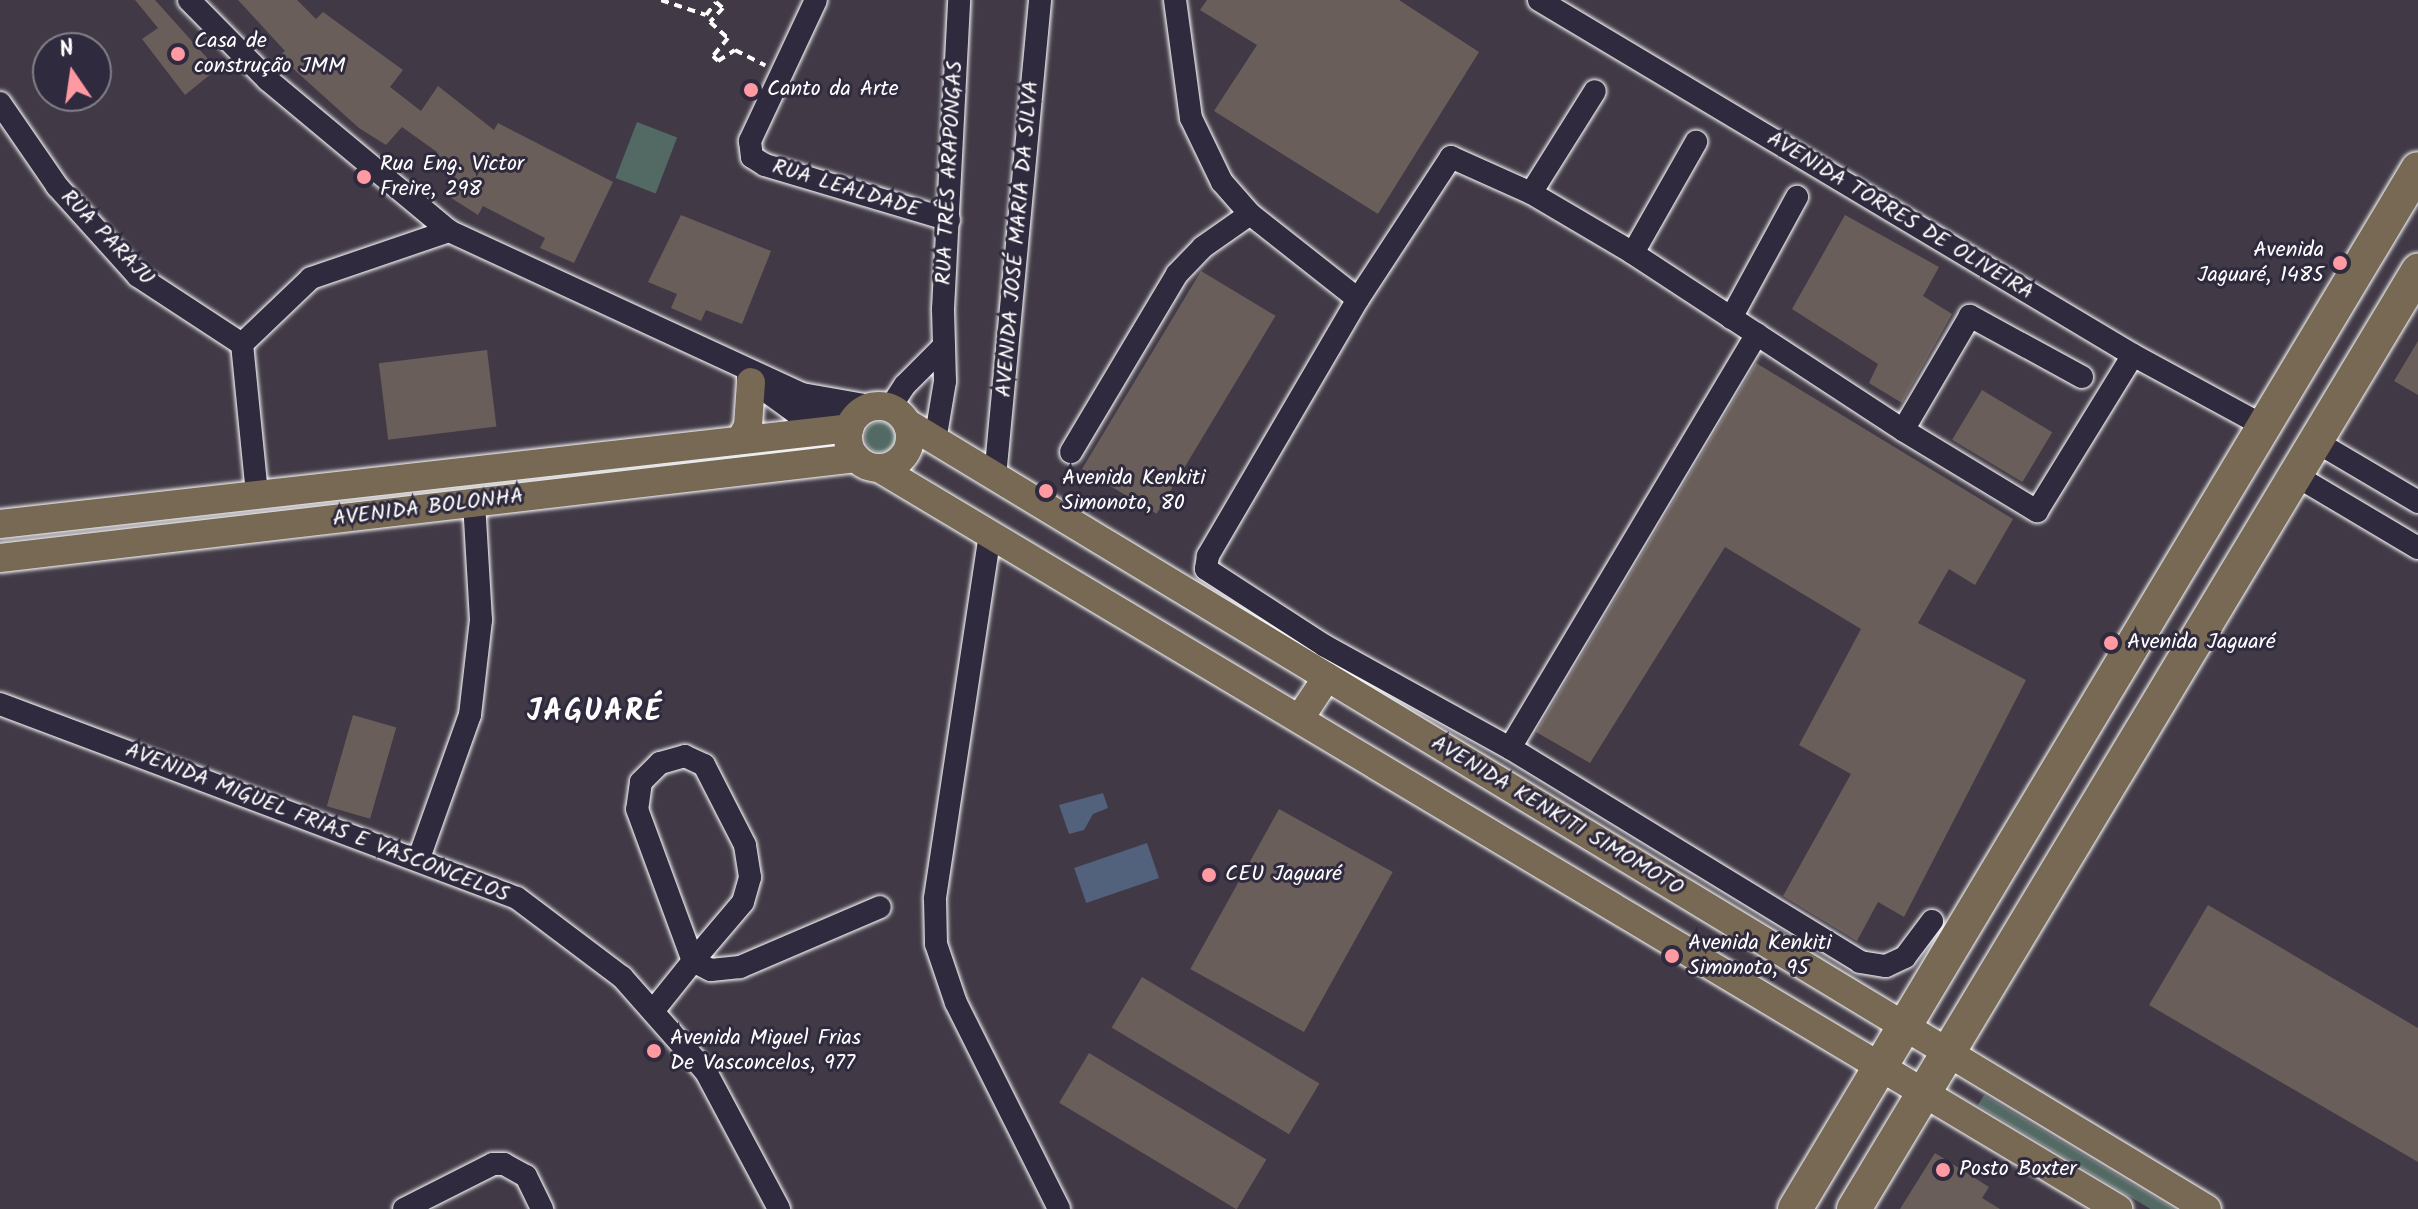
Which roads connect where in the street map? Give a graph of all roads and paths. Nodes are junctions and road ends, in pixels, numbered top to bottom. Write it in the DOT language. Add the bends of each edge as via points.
graph roads {
  1 [pos="189,0"];
  2 [pos="661,0"];
  3 [pos="816,0"];
  4 [pos="959,0"];
  5 [pos="1040,0"];
  6 [pos="1175,0"];
  7 [pos="1539,0"];
  8 [pos="781,72"];
  9 [pos="1595,91"];
  10 [pos="0,103"];
  11 [pos="1696,142"];
  12 [pos="2418,169"];
  13 [pos="1531,193"];
  14 [pos="1797,197"];
  15 [pos="1250,214"];
  16 [pos="949,220"];
  17 [pos="449,231"];
  18 [pos="1633,253"];
  19 [pos="2418,271"];
  20 [pos="1358,299"];
  21 [pos="1731,318"];
  22 [pos="1757,334"];
  23 [pos="242,344"];
  24 [pos="944,346"];
  25 [pos="2133,355"];
  26 [pos="730,360"];
  27 [pos="2082,377"];
  28 [pos="751,382"];
  29 [pos="891,413"];
  30 [pos="850,426"];
  31 [pos="2264,426"];
  32 [pos="1903,430"];
  33 [pos="742,437"];
  34 [pos="935,441"];
  35 [pos="2315,441"];
  36 [pos="1071,452"];
  37 [pos="868,463"];
  38 [pos="2295,475"];
  39 [pos="995,477"];
  40 [pos="257,494"];
  41 [pos="474,502"];
  42 [pos="2418,502"];
  43 [pos="0,524"];
  44 [pos="990,534"];
  45 [pos="2418,548"];
  46 [pos="0,558"];
  47 [pos="1327,677"];
  48 [pos="0,704"];
  49 [pos="1300,718"];
  50 [pos="1510,748"];
  51 [pos="419,858"];
  52 [pos="880,907"];
  53 [pos="1932,921"];
  54 [pos="693,961"];
  55 [pos="653,1011"];
  56 [pos="1906,1027"];
  57 [pos="1949,1053"];
  58 [pos="1882,1067"];
  59 [pos="1924,1092"];
  60 [pos="404,1209"];
  61 [pos="542,1209"];
  62 [pos="779,1209"];
  63 [pos="1059,1209"];
  64 [pos="1795,1209"];
  65 [pos="1854,1209"];
  66 [pos="2118,1209"];
  67 [pos="2207,1209"];
  1 -- 17 [label="street" via="268,80"];
  2 -- 8 [label="path" via="706,15 716,2 723,8 710,22 728,38 713,56 718,61 735,50"];
  3 -- 8 [label="street"];
  4 -- 16 [label="street, RUA TRÊS ARAPONGAS"];
  5 -- 39 [label="street, AVENIDA JOSÉ MARIA DA SILVA"];
  6 -- 15 [label="street" via="1191,118 1222,182"];
  7 -- 25 [label="street, AVENIDA TORRES DE OLIVEIRA"];
  8 -- 16 [label="street, RUA LEALDADE" via="749,149 765,165"];
  9 -- 13 [label="street"];
  10 -- 23 [label="street, RUA PARAJU" via="57,186 138,276"];
  11 -- 18 [label="street"];
  12 -- 31 [label="highway"];
  13 -- 18 [label="street"];
  13 -- 20 [label="street" via="1447,158"];
  14 -- 21 [label="street"];
  15 -- 20 [label="street"];
  15 -- 36 [label="street" via="1203,247 1177,274"];
  16 -- 24 [label="street, RUA TRÊS ARAPONGAS"];
  17 -- 23 [label="street" via="311,278"];
  17 -- 26 [label="street"];
  18 -- 21 [label="street"];
  19 -- 35 [label="highway"];
  20 -- 50 [label="street" via="1208,556 1206,569 1325,646"];
  21 -- 22 [label="street"];
  22 -- 32 [label="street"];
  22 -- 50 [label="street"];
  23 -- 40 [label="street"];
  24 -- 29 [label="street" via="905,385"];
  24 -- 34 [label="street" via="945,381"];
  25 -- 31 [label="street, AVENIDA TORRES DE OLIVEIRA"];
  25 -- 32 [label="street" via="2037,511"];
  26 -- 28 [label="street"];
  26 -- 29 [label="street" via="818,399"];
  27 -- 32 [label="street" via="1965,317"];
  28 -- 30 [label="street" via="795,412"];
  28 -- 33 [label="main road" via="748,426"];
  29 -- 30 [label="main road"];
  29 -- 34 [label="main road, AVENIDA KENKITI SIMOMOTO"];
  29 -- 37 [label="main road" via="911,439 904,455"];
  30 -- 33 [label="main road, AVENIDA BOLONHA"];
  30 -- 37 [label="main road"];
  31 -- 56 [label="highway"];
  33 -- 40 [label="main road, AVENIDA BOLONHA"];
  34 -- 39 [label="main road, AVENIDA KENKITI SIMOMOTO"];
  35 -- 38 [label="highway"];
  35 -- 42 [label="street"];
  37 -- 41 [label="main road, AVENIDA BOLONHA"];
  37 -- 44 [label="main road"];
  38 -- 45 [label="street"];
  38 -- 57 [label="highway"];
  39 -- 47 [label="main road, AVENIDA KENKITI SIMOMOTO"];
  40 -- 43 [label="main road, AVENIDA BOLONHA"];
  41 -- 46 [label="main road, AVENIDA BOLONHA"];
  41 -- 51 [label="street" via="481,620 470,715"];
  44 -- 49 [label="main road"];
  44 -- 63 [label="street" via="935,899 936,944 956,1003"];
  47 -- 49 [label="main road"];
  47 -- 56 [label="main road, AVENIDA KENKITI SIMOMOTO"];
  48 -- 51 [label="street, AVENIDA MIGUEL FRIAS E VASCONCELOS"];
  49 -- 58 [label="main road"];
  50 -- 53 [label="street" via="1860,962 1886,966 1905,957"];
  51 -- 55 [label="street, AVENIDA MIGUEL FRIAS E VASCONCELOS" via="517,898 622,977"];
  52 -- 54 [label="street" via="740,967 711,970"];
  54 -- 54 [label="street" via="743,902 750,877 745,845 704,765 685,756 660,763 641,782 637,809"];
  54 -- 55 [label="street"];
  55 -- 62 [label="street, AVENIDA MIGUEL FRIAS E VASCONCELOS" via="706,1072"];
  56 -- 57 [label="main road, AVENIDA KENKITI SIMOMOTO"];
  56 -- 58 [label="highway"];
  57 -- 59 [label="highway"];
  57 -- 67 [label="main road, AVENIDA KENKITI SIMOMOTO"];
  58 -- 59 [label="main road"];
  58 -- 64 [label="highway"];
  59 -- 65 [label="highway"];
  59 -- 66 [label="main road"];
  60 -- 61 [label="street" via="493,1164 504,1164 526,1176"];
}
